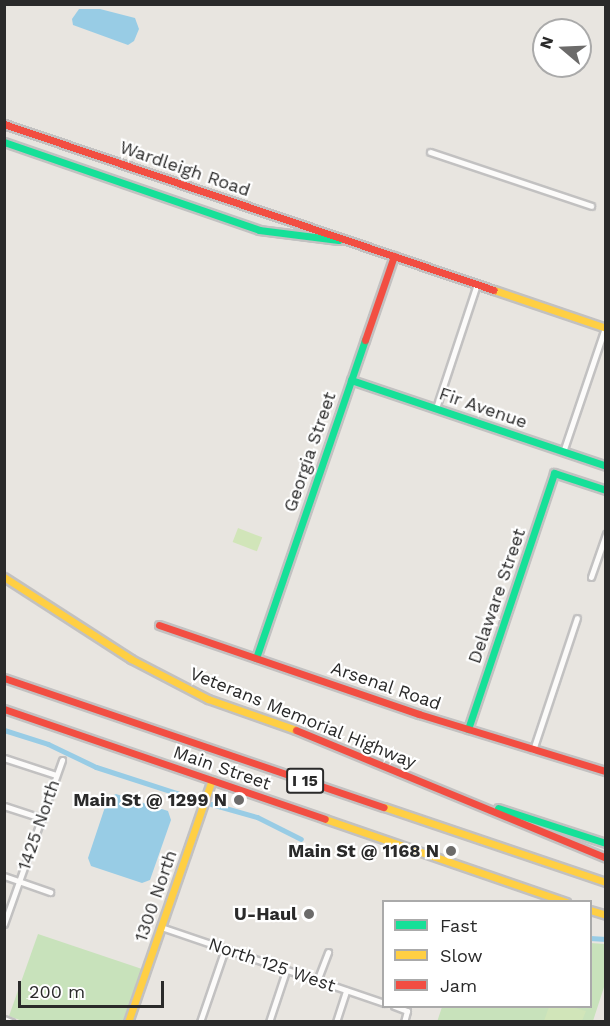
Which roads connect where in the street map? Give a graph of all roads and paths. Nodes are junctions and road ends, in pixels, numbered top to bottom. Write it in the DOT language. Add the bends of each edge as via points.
graph roads {
  1 [pos="4,124"];
  2 [pos="4,142"];
  3 [pos="430,152"];
  4 [pos="591,206"];
  5 [pos="355,243"];
  6 [pos="394,256"];
  7 [pos="477,284"];
  8 [pos="605,328"];
  9 [pos="351,380"];
  10 [pos="436,408"];
  11 [pos="563,452"];
  12 [pos="606,466"];
  13 [pos="606,490"];
  14 [pos="606,534"];
  15 [pos="4,577"];
  16 [pos="591,577"];
  17 [pos="577,618"];
  18 [pos="159,625"];
  19 [pos="256,657"];
  20 [pos="4,678"];
  21 [pos="4,709"];
  22 [pos="468,729"];
  23 [pos="533,750"];
  24 [pos="4,758"];
  25 [pos="62,760"];
  26 [pos="606,771"];
  27 [pos="56,775"];
  28 [pos="212,780"];
  29 [pos="431,785"];
  30 [pos="4,806"];
  31 [pos="42,818"];
  32 [pos="606,843"];
  33 [pos="606,858"];
  34 [pos="4,876"];
  35 [pos="19,881"];
  36 [pos="606,884"];
  37 [pos="50,892"];
  38 [pos="560,900"];
  39 [pos="4,924"];
  40 [pos="161,927"];
  41 [pos="225,949"];
  42 [pos="328,952"];
  43 [pos="286,971"];
  44 [pos="318,981"];
  45 [pos="346,991"];
  46 [pos="382,1002"];
  47 [pos="399,1008"];
  48 [pos="4,1019"];
  49 [pos="11,1022"];
  50 [pos="128,1022"];
  51 [pos="200,1022"];
  52 [pos="269,1022"];
  53 [pos="336,1022"];
  54 [pos="404,1022"];
  1 -- 5 [label="main road, Wardleigh Road"];
  2 -- 5 [label="main road, Wardleigh Road" via="259,230"];
  3 -- 4 [label="street"];
  5 -- 6 [label="main road, Wardleigh Road"];
  6 -- 7 [label="main road, Wardleigh Road"];
  6 -- 9 [label="main road, Georgia Street"];
  7 -- 8 [label="main road, Wardleigh Road"];
  7 -- 10 [label="street"];
  8 -- 11 [label="street"];
  9 -- 10 [label="main road, Fir Avenue"];
  9 -- 19 [label="main road, Georgia Street"];
  10 -- 11 [label="main road, Fir Avenue"];
  11 -- 12 [label="main road, Fir Avenue"];
  13 -- 22 [label="main road, Delaware Street" via="554,473"];
  14 -- 16 [label="street"];
  15 -- 29 [label="main road, Veterans Memorial Highway / I 15" via="131,659 208,699 285,725"];
  17 -- 23 [label="street"];
  18 -- 19 [label="main road, Arsenal Road"];
  19 -- 22 [label="main road, Arsenal Road"];
  20 -- 36 [label="main road, I 15"];
  21 -- 28 [label="main road, Main Street"];
  22 -- 23 [label="main road, Arsenal Road"];
  23 -- 26 [label="main road, Arsenal Road"];
  24 -- 27 [label="street"];
  25 -- 27 [label="street, 1425 North"];
  27 -- 31 [label="street, 1425 North"];
  28 -- 38 [label="main road, Main Street"];
  28 -- 40 [label="main road, 1300 North"];
  29 -- 32 [label="main road"];
  29 -- 33 [label="main road, Veterans Memorial Highway / I 15"];
  30 -- 31 [label="street"];
  31 -- 35 [label="street, 1425 North"];
  34 -- 35 [label="street"];
  35 -- 37 [label="street"];
  35 -- 39 [label="street, 1425 North"];
  40 -- 41 [label="street, North 125 West"];
  40 -- 50 [label="main road, 1300 North"];
  41 -- 43 [label="street, North 125 West"];
  41 -- 51 [label="street"];
  42 -- 44 [label="street"];
  43 -- 44 [label="street, North 125 West"];
  43 -- 52 [label="street"];
  44 -- 45 [label="street, North 125 West"];
  45 -- 46 [label="street, North 125 West"];
  45 -- 53 [label="street"];
  47 -- 54 [label="street" via="407,1011"];
  48 -- 49 [label="street"];
}
